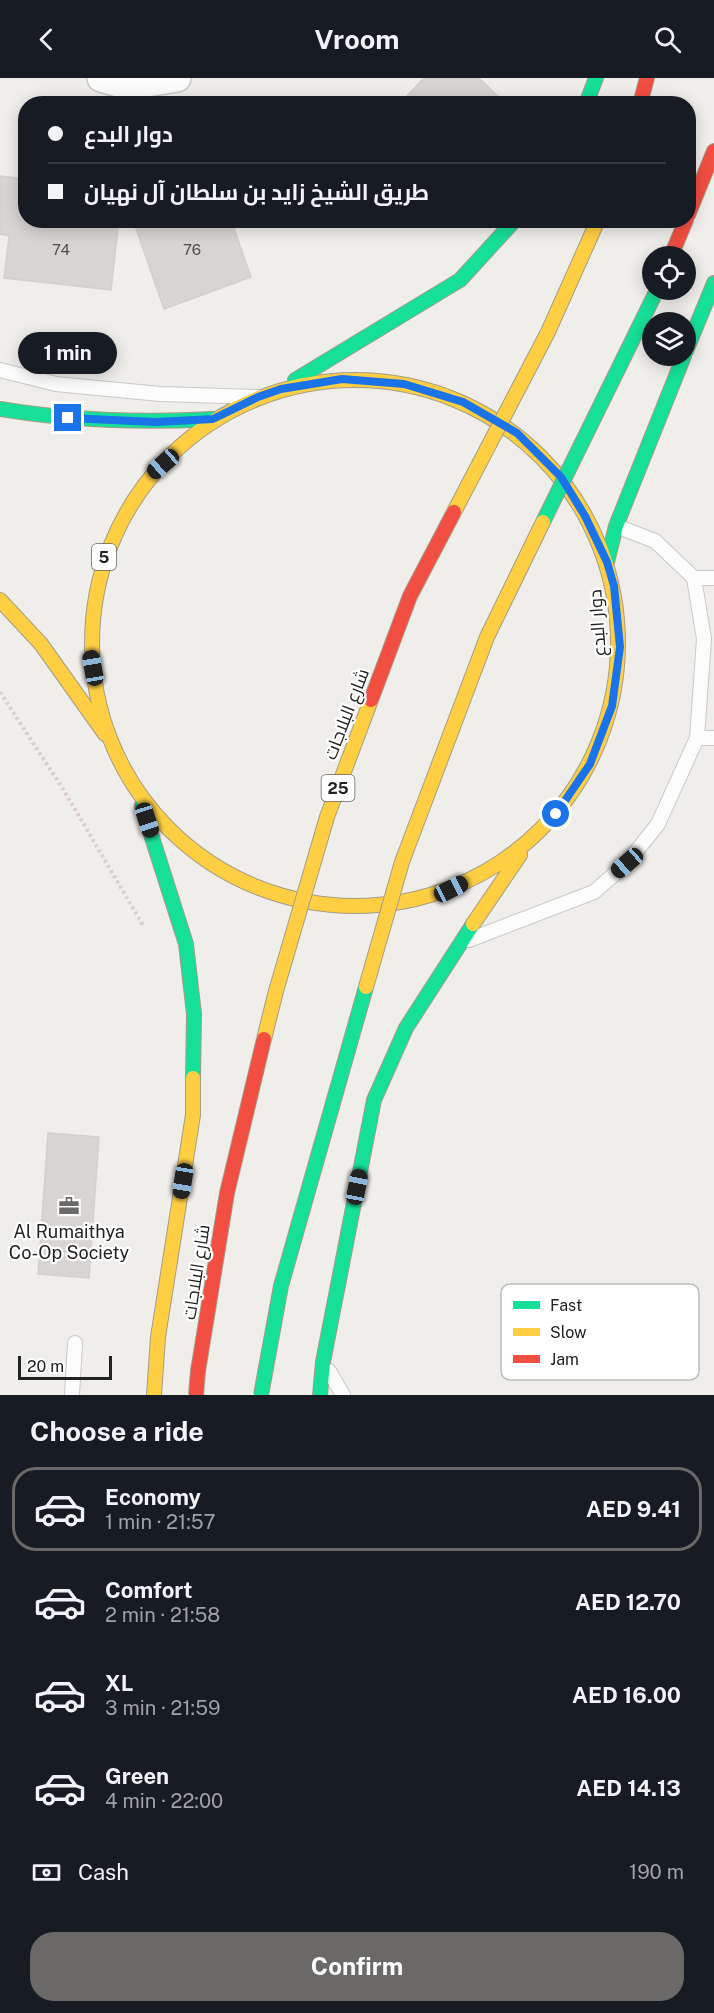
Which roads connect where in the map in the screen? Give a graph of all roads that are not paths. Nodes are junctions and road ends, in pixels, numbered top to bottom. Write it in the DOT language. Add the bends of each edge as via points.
graph roads {
  1 [pos="101,78"];
  2 [pos="177,78"];
  3 [pos="596,78"];
  4 [pos="647,78"];
  5 [pos="589,96"];
  6 [pos="642,96"];
  7 [pos="714,151"];
  8 [pos="696,195"];
  9 [pos="507,228"];
  10 [pos="594,228"];
  11 [pos="683,228"];
  12 [pos="675,246"];
  13 [pos="714,283"];
  14 [pos="652,300"];
  15 [pos="696,327"];
  16 [pos="680,366"];
  17 [pos="0,370"];
  18 [pos="281,389"];
  19 [pos="258,397"];
  20 [pos="0,409"];
  21 [pos="213,419"];
  22 [pos="616,526"];
  23 [pos="607,562"];
  24 [pos="694,578"];
  25 [pos="714,578"];
  26 [pos="0,600"];
  27 [pos="105,734"];
  28 [pos="697,738"];
  29 [pos="714,738"];
  30 [pos="140,799"];
  31 [pos="525,848"];
  32 [pos="459,944"];
  33 [pos="75,1343"];
  34 [pos="323,1362"];
  35 [pos="72,1395"];
  36 [pos="154,1395"];
  37 [pos="196,1395"];
  38 [pos="261,1395"];
  39 [pos="320,1395"];
  40 [pos="343,1395"];
  1 -- 2 [label="street" via="129,86"];
  3 -- 5 [label="main road"];
  4 -- 6 [label="main road"];
  7 -- 8 [label="main road"];
  9 -- 18 [label="main road" via="460,279"];
  10 -- 37 [label="main road, شارع البلاجات / 25, bridge" via="548,332 410,596 327,817 276,991 227,1193"];
  11 -- 12 [label="main road"];
  13 -- 15 [label="main road"];
  14 -- 38 [label="main road, bridge" via="487,637 402,862 280,1286"];
  16 -- 22 [label="main road"];
  17 -- 19 [label="lane" via="68,385 160,394"];
  18 -- 19 [label="main road, دوار البدع / 5"];
  18 -- 23 [label="main road, دوار البدع / 5" via="342,379 404,384 463,402 517,433 561,477"];
  19 -- 21 [label="main road, دوار البدع / 5"];
  20 -- 21 [label="main road, 5" via="46,417 156,422"];
  21 -- 27 [label="main road, دوار البدع / 5" via="146,479 103,558 89,646"];
  22 -- 23 [label="main road"];
  22 -- 24 [label="lane" via="655,541"];
  23 -- 31 [label="main road, دوار البدع / 5" via="614,586 620,647 612,706 590,764 556,814"];
  24 -- 25 [label="lane"];
  24 -- 28 [label="lane" via="704,639"];
  26 -- 27 [label="main road, 5" via="41,644"];
  27 -- 30 [label="main road, دوار البدع / 5"];
  28 -- 29 [label="lane"];
  28 -- 32 [label="lane" via="658,824 627,863 594,892"];
  30 -- 31 [label="main road, دوار البدع / 5" via="188,849 247,885 314,904 383,905 451,889"];
  30 -- 36 [label="main road" via="186,944 194,1014 193,1115 158,1337"];
  31 -- 32 [label="main road"];
  32 -- 34 [label="main road" via="406,1028 375,1100"];
  33 -- 35 [label="lane"];
  34 -- 39 [label="main road"];
  34 -- 40 [label="lane"];
}
